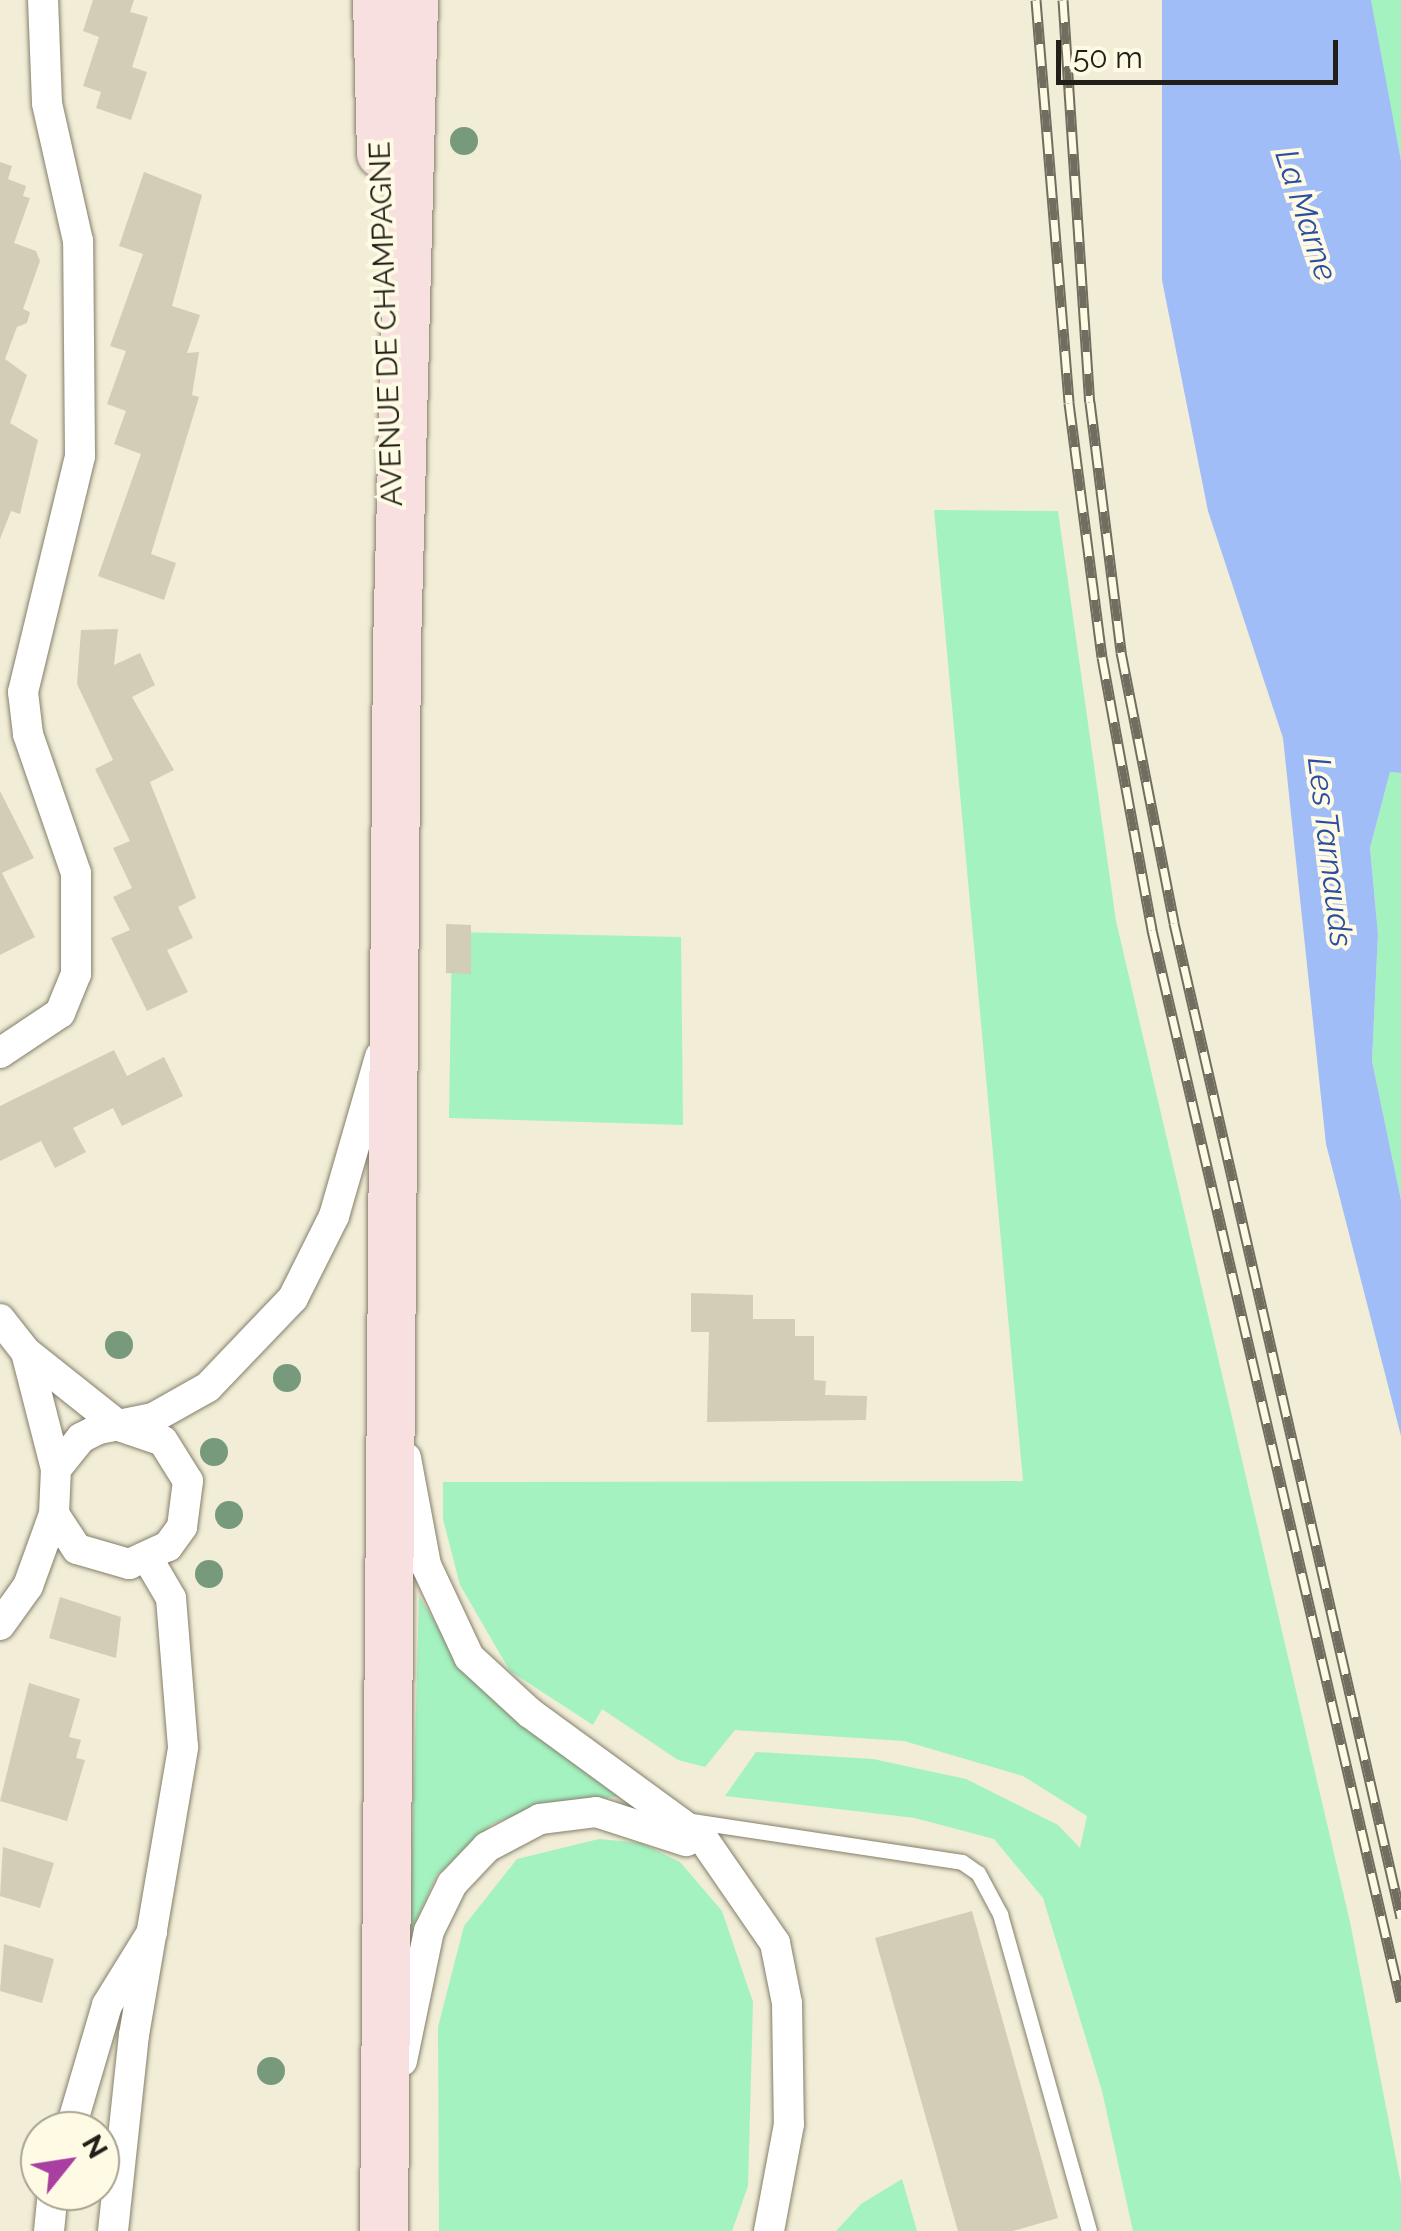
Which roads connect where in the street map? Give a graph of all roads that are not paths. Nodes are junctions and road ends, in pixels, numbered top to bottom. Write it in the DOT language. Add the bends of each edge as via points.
graph roads {
  1 [pos="43,0"];
  2 [pos="377,0"];
  3 [pos="414,0"];
  4 [pos="397,648"];
  5 [pos="11,694"];
  6 [pos="394,1005"];
  7 [pos="0,1053"];
  8 [pos="0,1319"];
  9 [pos="26,1352"];
  10 [pos="391,1389"];
  11 [pos="118,1426"];
  12 [pos="56,1469"];
  13 [pos="54,1514"];
  14 [pos="148,1559"];
  15 [pos="0,1624"];
  16 [pos="681,1819"];
  17 [pos="739,1880"];
  18 [pos="157,1926"];
  19 [pos="76,2111"];
  20 [pos="385,2158"];
  21 [pos="113,2231"];
  22 [pos="384,2231"];
  23 [pos="769,2231"];
  24 [pos="1089,2231"];
  1 -- 5 [label="street" via="46,103 78,241 80,456"];
  2 -- 4 [label="main road, AVENUE DE CHAMPAGNE"];
  3 -- 4 [label="main road"];
  4 -- 6 [label="main road"];
  5 -- 7 [label="street" via="76,873 76,974 60,1014"];
  6 -- 10 [label="main road"];
  6 -- 11 [label="street" via="344,1188 293,1298 208,1386 179,1407"];
  8 -- 9 [label="street"];
  9 -- 11 [label="street"];
  9 -- 12 [label="street"];
  10 -- 16 [label="street" via="426,1565 450,1630 530,1713"];
  10 -- 20 [label="main road"];
  11 -- 12 [label="street" via="82,1438"];
  11 -- 14 [label="street" via="163,1441 188,1481 182,1527"];
  12 -- 13 [label="street"];
  13 -- 14 [label="street" via="92,1558"];
  13 -- 15 [label="street" via="28,1586"];
  14 -- 18 [label="street" via="171,1598 183,1747"];
  16 -- 17 [label="street"];
  16 -- 24 [label="lane" via="962,1862 978,1873 1000,1914"];
  17 -- 20 [label="street" via="662,1828 596,1812 540,1819 487,1846 452,1884 429,1931"];
  17 -- 23 [label="street" via="775,1943 787,2003 789,2124"];
  18 -- 19 [label="street" via="107,2005"];
  18 -- 21 [label="street" via="134,2035"];
  20 -- 22 [label="main road"];
}
